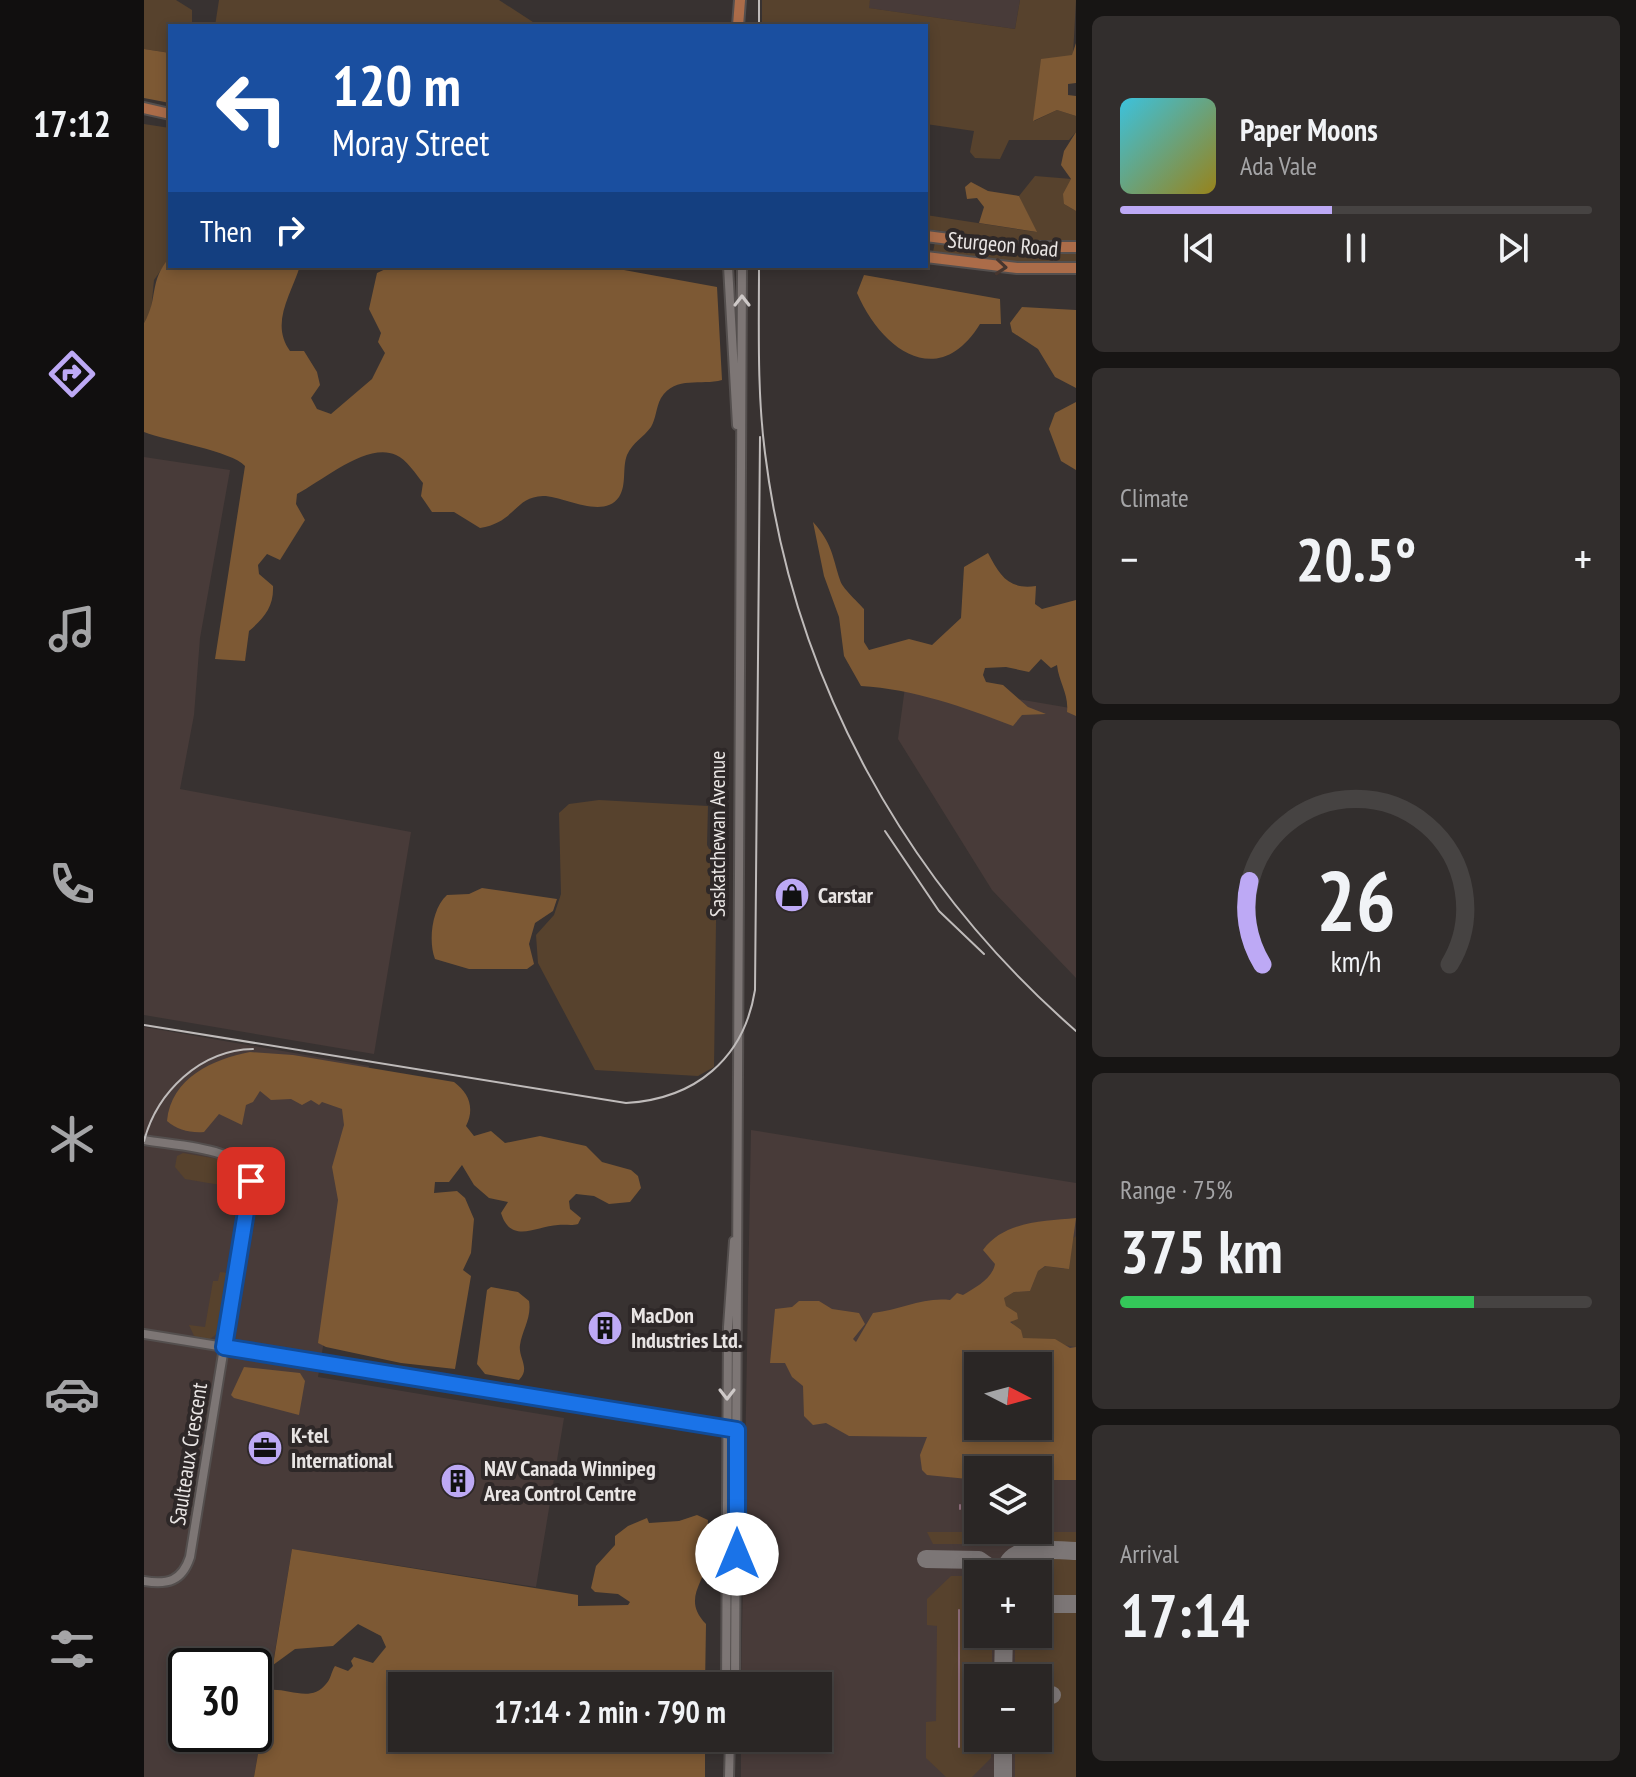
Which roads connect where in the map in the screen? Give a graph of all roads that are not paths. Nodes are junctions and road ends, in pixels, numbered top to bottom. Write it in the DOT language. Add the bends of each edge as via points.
graph roads {
  1 [pos="741,0"];
  2 [pos="741,24"];
  3 [pos="144,110"];
  4 [pos="166,113"];
  5 [pos="928,236"];
  6 [pos="1076,247"];
  7 [pos="928,257"];
  8 [pos="728,268"];
  9 [pos="742,268"];
  10 [pos="1076,268"];
  11 [pos="739,435"];
  12 [pos="144,1140"];
  13 [pos="735,1232"];
  14 [pos="144,1334"];
  15 [pos="224,1347"];
  16 [pos="727,1429"];
  17 [pos="737,1430"];
  18 [pos="144,1581"];
  19 [pos="726,1672"];
  20 [pos="735,1672"];
  21 [pos="730,1752"];
  22 [pos="729,1777"];
  1 -- 2 [label="main road"];
  3 -- 4 [label="main road"];
  5 -- 6 [label="main road, Sturgeon Road" via="1011,247"];
  7 -- 10 [label="main road, Sturgeon Road, one-way" via="1017,268"];
  8 -- 11 [label="street, Saskatchewan Avenue"];
  11 -- 9 [label="street, Saskatchewan Avenue, one-way"];
  11 -- 13 [label="street, Saskatchewan Avenue"];
  12 -- 15 [label="street, Saulteaux Crescent" via="232,1156 249,1173 251,1190"];
  13 -- 16 [label="street, Saskatchewan Avenue, one-way"];
  13 -- 17 [label="street, Saskatchewan Avenue"];
  14 -- 15 [label="street"];
  15 -- 16 [label="street"];
  15 -- 18 [label="street, Saulteaux Crescent" via="188,1564 172,1582"];
  16 -- 17 [label="street"];
  16 -- 19 [label="street, Saskatchewan Avenue"];
  17 -- 20 [label="street, Saskatchewan Avenue"];
  21 -- 22 [label="street"];
}
